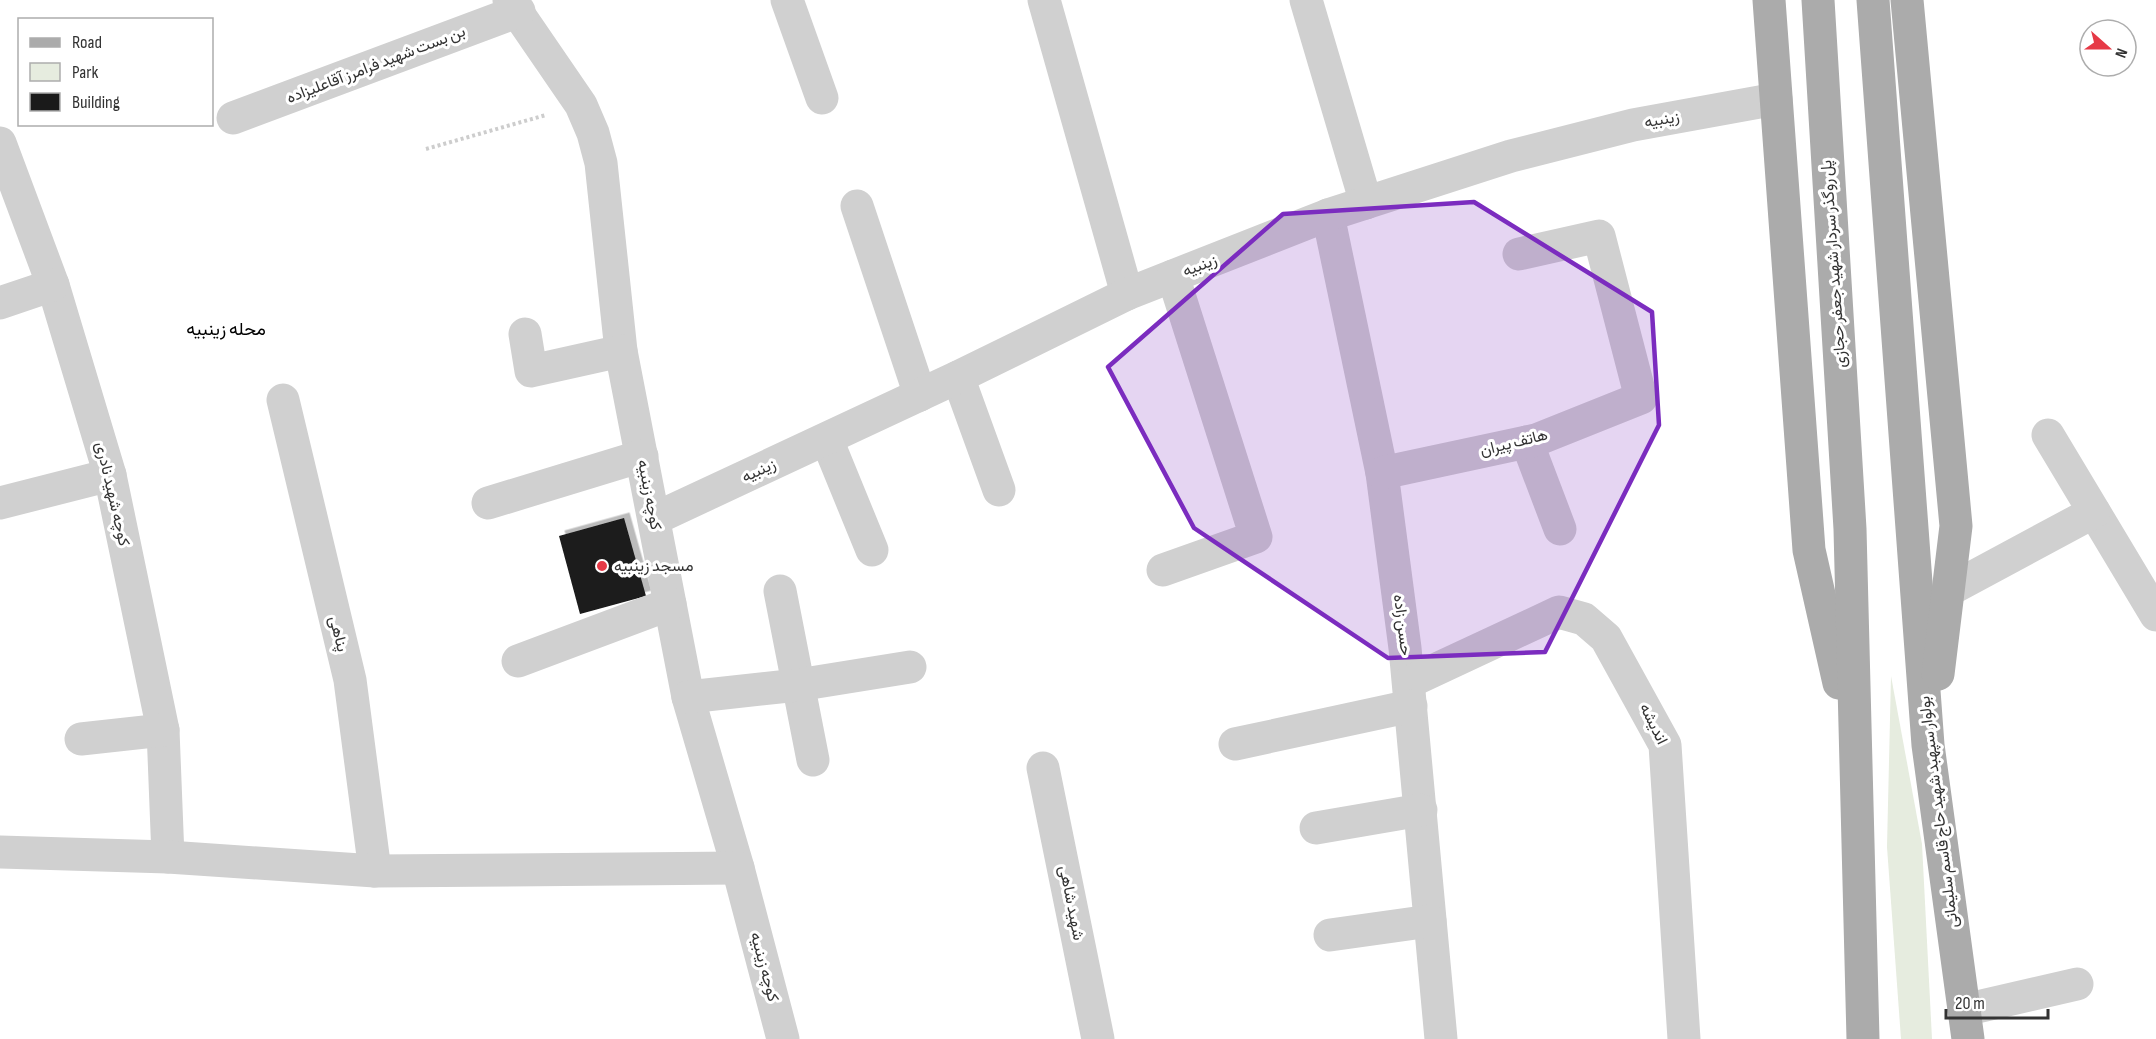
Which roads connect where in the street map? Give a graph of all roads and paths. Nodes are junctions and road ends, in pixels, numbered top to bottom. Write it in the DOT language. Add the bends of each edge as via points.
graph roads {
  1 [pos="788,0"];
  2 [pos="1044,0"];
  3 [pos="1306,0"];
  4 [pos="1769,0"];
  5 [pos="1818,0"];
  6 [pos="1873,0"];
  7 [pos="1907,0"];
  8 [pos="514,5"];
  9 [pos="822,98"];
  10 [pos="1776,99"];
  11 [pos="581,105"];
  12 [pos="233,118"];
  13 [pos="0,143"];
  14 [pos="426,149"];
  15 [pos="1366,203"];
  16 [pos="857,206"];
  17 [pos="1328,216"];
  18 [pos="1519,254"];
  19 [pos="1173,276"];
  20 [pos="53,285"];
  21 [pos="1127,294"];
  22 [pos="0,303"];
  23 [pos="525,334"];
  24 [pos="621,351"];
  25 [pos="958,377"];
  26 [pos="920,395"];
  27 [pos="283,400"];
  28 [pos="2048,435"];
  29 [pos="827,440"];
  30 [pos="1527,442"];
  31 [pos="642,456"];
  32 [pos="1382,473"];
  33 [pos="110,475"];
  34 [pos="999,490"];
  35 [pos="0,503"];
  36 [pos="488,503"];
  37 [pos="2094,512"];
  38 [pos="654,519"];
  39 [pos="1560,529"];
  40 [pos="872,550"];
  41 [pos="1163,570"];
  42 [pos="1949,590"];
  43 [pos="780,591"];
  44 [pos="670,604"];
  45 [pos="2156,615"];
  46 [pos="518,661"];
  47 [pos="910,667"];
  48 [pos="798,685"];
  49 [pos="1410,694"];
  50 [pos="688,697"];
  51 [pos="163,730"];
  52 [pos="81,739"];
  53 [pos="1235,744"];
  54 [pos="1928,745"];
  55 [pos="1855,753"];
  56 [pos="813,760"];
  57 [pos="1043,768"];
  58 [pos="1421,810"];
  59 [pos="1316,828"];
  60 [pos="0,852"];
  61 [pos="168,857"];
  62 [pos="738,868"];
  63 [pos="375,871"];
  64 [pos="1430,921"];
  65 [pos="1330,935"];
  66 [pos="2078,984"];
  67 [pos="1966,1025"];
  68 [pos="783,1039"];
  69 [pos="1098,1039"];
  70 [pos="1441,1039"];
  71 [pos="1684,1039"];
  72 [pos="1863,1039"];
  1 -- 9 [label="street"];
  2 -- 21 [label="street"];
  3 -- 15 [label="street"];
  4 -- 10 [label="main road"];
  5 -- 55 [label="main road, پل روگذر سردار شهید جعفر حجازی" via="1850,529"];
  6 -- 54 [label="main road, بولوار سپهبد شهید حاج قاسم سلیمانی"];
  7 -- 42 [label="main road" via="1956,526"];
  8 -- 11 [label="street, کوچه زینبیه"];
  8 -- 12 [label="street, بن بست شهید فرامرز آقاعلیزاده"];
  10 -- 15 [label="street, زینبیه" via="1633,125 1511,156"];
  10 -- 55 [label="main road" via="1809,550"];
  11 -- 14 [label="path"];
  11 -- 24 [label="street, کوچه زینبیه" via="601,164"];
  13 -- 20 [label="street, کوچه شهید نادری"];
  15 -- 17 [label="street, زینبیه"];
  16 -- 26 [label="street"];
  17 -- 19 [label="street, زینبیه"];
  17 -- 32 [label="street, حسن زاده"];
  18 -- 30 [label="street, هاتف پیران" via="1599,236 1641,398"];
  19 -- 21 [label="street, زینبیه"];
  19 -- 41 [label="street" via="1256,537"];
  20 -- 22 [label="street"];
  20 -- 33 [label="street, کوچه شهید نادری"];
  21 -- 25 [label="street, زینبیه"];
  23 -- 24 [label="street" via="531,371"];
  24 -- 31 [label="street, کوچه زینبیه"];
  25 -- 26 [label="street, زینبیه"];
  25 -- 34 [label="street"];
  26 -- 29 [label="street, زینبیه"];
  27 -- 63 [label="street, پناهی" via="350,680"];
  28 -- 37 [label="street"];
  29 -- 38 [label="street, زینبیه"];
  29 -- 40 [label="street"];
  30 -- 32 [label="street, هاتف پیران"];
  30 -- 39 [label="street"];
  31 -- 36 [label="street"];
  31 -- 38 [label="street, کوچه زینبیه"];
  32 -- 49 [label="street, حسن زاده"];
  33 -- 35 [label="street"];
  33 -- 51 [label="street, کوچه شهید نادری"];
  37 -- 42 [label="street"];
  37 -- 45 [label="street"];
  38 -- 44 [label="street, کوچه زینبیه"];
  42 -- 54 [label="main road"];
  43 -- 48 [label="street"];
  44 -- 46 [label="street"];
  44 -- 50 [label="street, کوچه زینبیه"];
  47 -- 48 [label="street"];
  48 -- 50 [label="street"];
  48 -- 56 [label="street"];
  49 -- 53 [label="street, اندیشه"];
  49 -- 58 [label="street, حسن زاده"];
  49 -- 71 [label="street, اندیشه" via="1559,612 1584,619 1606,638 1665,745"];
  50 -- 62 [label="street, کوچه زینبیه"];
  51 -- 52 [label="street"];
  51 -- 61 [label="street, کوچه شهید نادری"];
  54 -- 67 [label="main road, بولوار سپهبد شهید حاج قاسم سلیمانی"];
  55 -- 72 [label="main road"];
  57 -- 69 [label="street, شهید شاهی"];
  58 -- 59 [label="street"];
  58 -- 64 [label="street, حسن زاده"];
  60 -- 61 [label="street"];
  61 -- 63 [label="street"];
  62 -- 63 [label="street"];
  62 -- 68 [label="street, کوچه زینبیه"];
  64 -- 65 [label="street"];
  64 -- 70 [label="street, حسن زاده"];
  66 -- 67 [label="street"];
}
